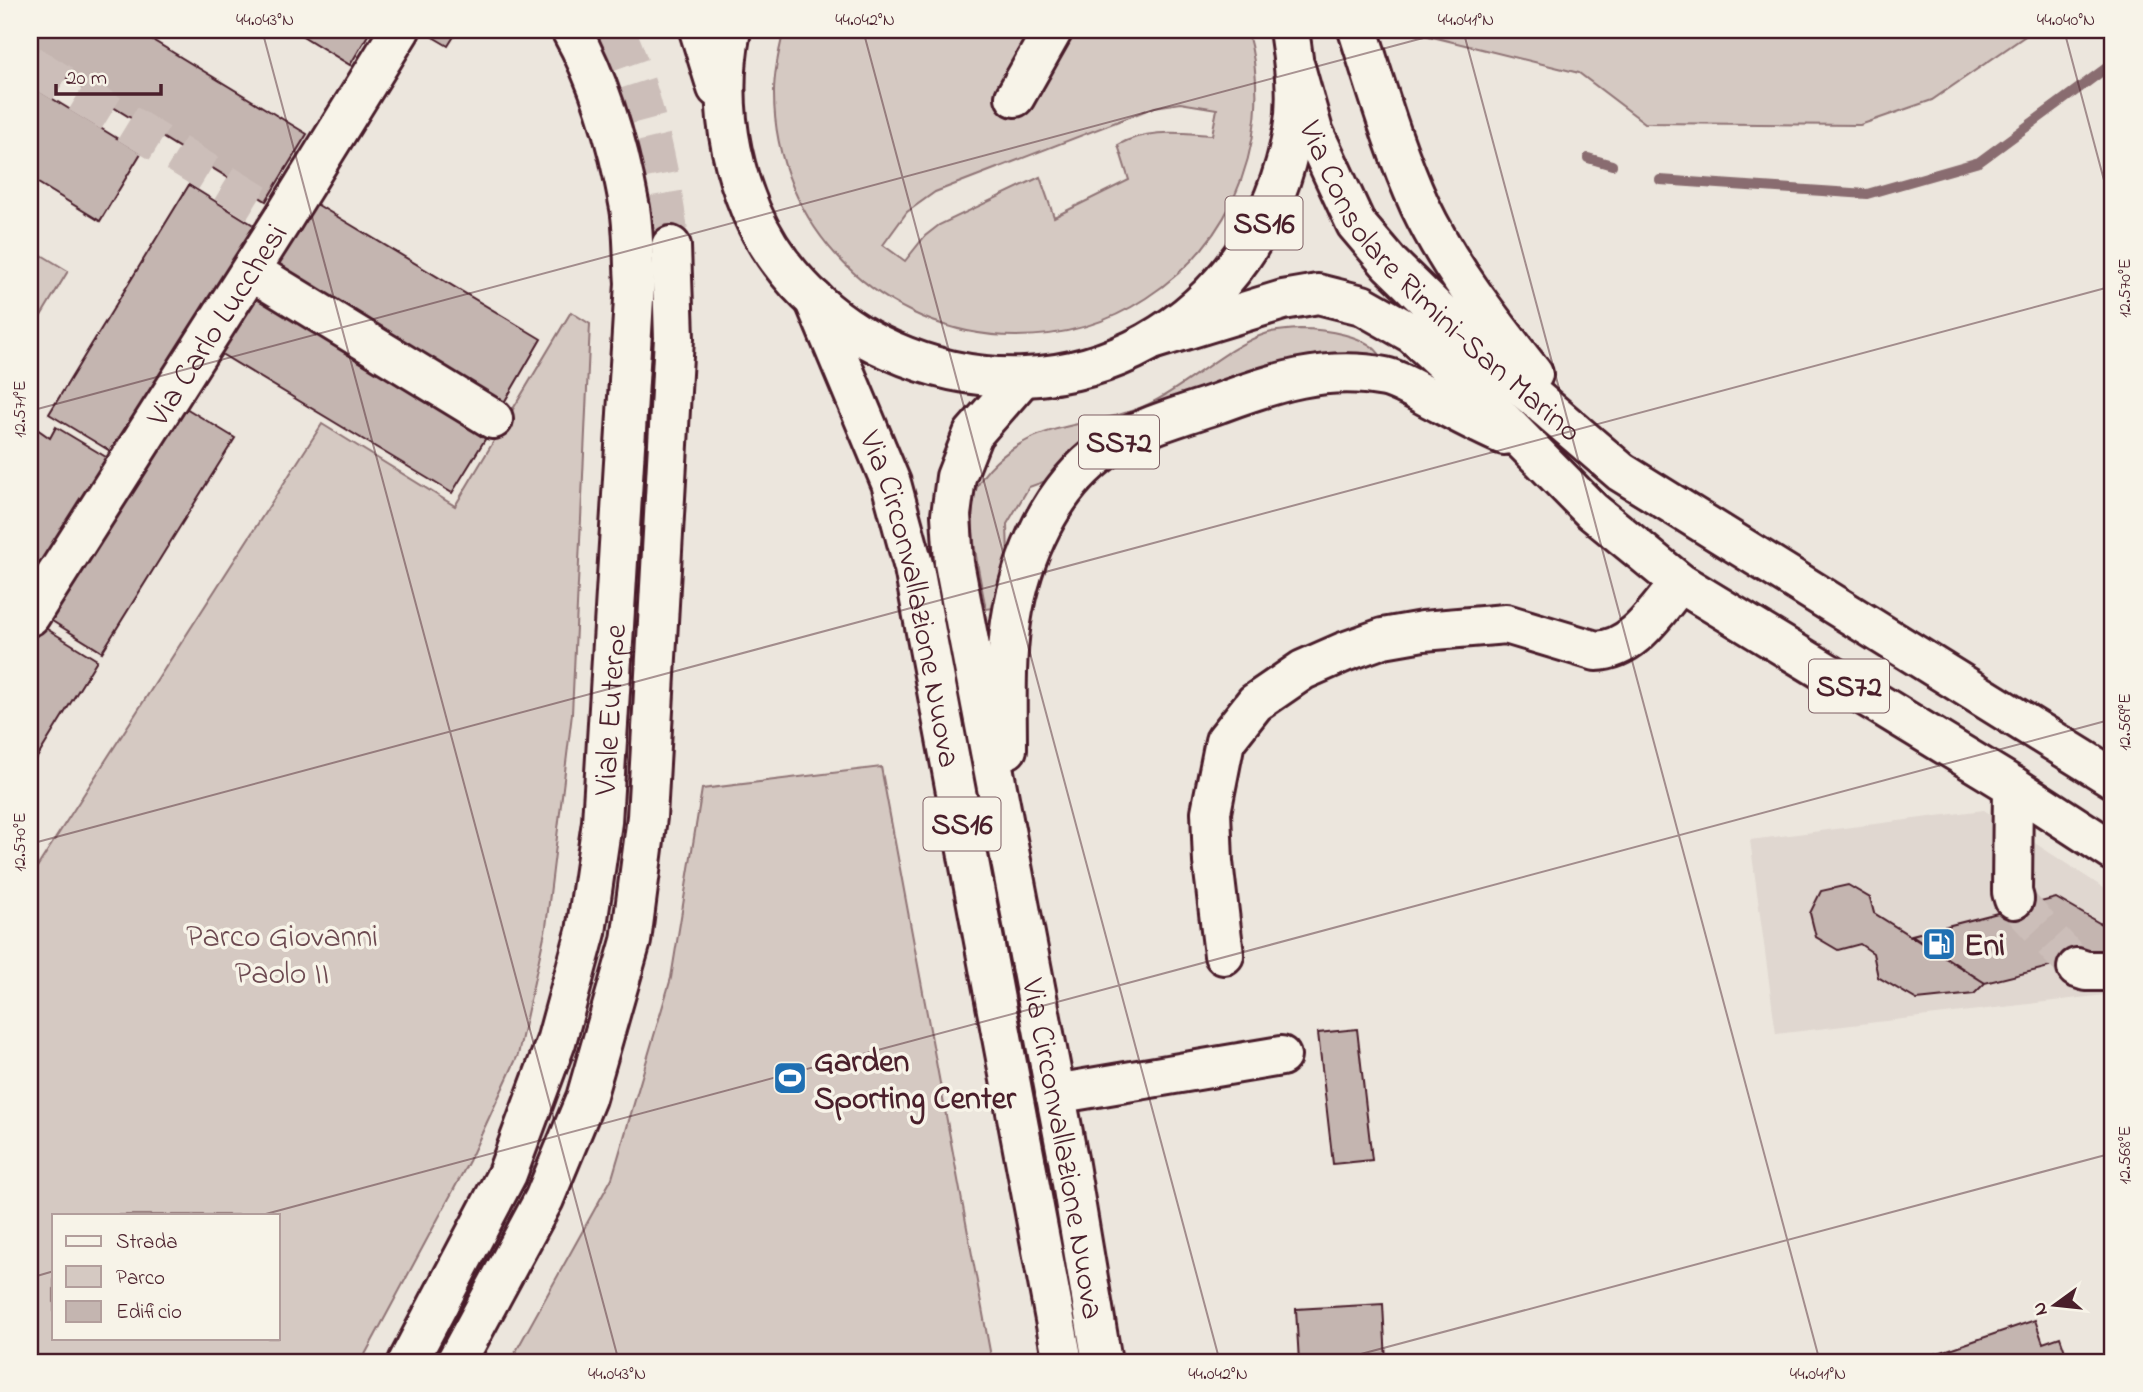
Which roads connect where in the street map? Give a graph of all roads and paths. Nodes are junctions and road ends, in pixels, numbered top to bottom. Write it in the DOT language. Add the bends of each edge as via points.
graph roads {
  1 [pos="400,30"];
  2 [pos="571,30"];
  3 [pos="699,30"];
  4 [pos="732,30"];
  5 [pos="1053,30"];
  6 [pos="1289,30"];
  7 [pos="1357,30"];
  8 [pos="1295,67"];
  9 [pos="1015,97"];
  10 [pos="726,126"];
  11 [pos="670,246"];
  12 [pos="251,271"];
  13 [pos="814,299"];
  14 [pos="1155,339"];
  15 [pos="1022,378"];
  16 [pos="493,419"];
  17 [pos="1530,447"];
  18 [pos="1621,472"];
  19 [pos="1680,583"];
  20 [pos="30,616"];
  21 [pos="2113,778"];
  22 [pos="2012,786"];
  23 [pos="1007,842"];
  24 [pos="2113,851"];
  25 [pos="2014,899"];
  26 [pos="1224,955"];
  27 [pos="1281,1056"];
  28 [pos="1055,1094"];
  29 [pos="408,1362"];
  30 [pos="456,1362"];
  31 [pos="1063,1362"];
  32 [pos="1102,1362"];
  1 -- 12 [label="main road, Via Carlo Lucchesi"];
  2 -- 29 [label="main road, Viale Euterpe" via="608,119 630,209 635,283 602,822 586,932 556,1042 507,1174"];
  3 -- 10 [label="main road"];
  4 -- 10 [label="main road, Via Circonvallazione Nuova / SS16" via="726,65"];
  5 -- 9 [label="main road"];
  6 -- 8 [label="main road, Via Circonvallazione Nuova / SS16"];
  7 -- 18 [label="main road, Via Consolare Rimini-San Marino / SS72" via="1396,149 1453,266 1540,382"];
  8 -- 14 [label="main road, Via Circonvallazione Nuova / SS16" via="1294,129 1280,187 1259,232 1230,275 1199,307"];
  8 -- 18 [label="main road, Via Consolare Rimini-San Marino / SS72" via="1313,131 1356,224 1472,344"];
  10 -- 13 [label="main road, Via Circonvallazione Nuova / SS16" via="739,183 757,225 781,263"];
  11 -- 30 [label="main road, Viale Euterpe" via="674,338 648,817 631,941 586,1098 544,1199"];
  12 -- 16 [label="main road"];
  12 -- 20 [label="main road, Via Carlo Lucchesi"];
  13 -- 15 [label="main road, Via Circonvallazione Nuova / SS16" via="870,342 919,363 971,376"];
  13 -- 31 [label="main road, Via Circonvallazione Nuova / SS16" via="891,483 914,568"];
  14 -- 15 [label="main road, Via Circonvallazione Nuova / SS16" via="1113,359 1065,373"];
  14 -- 17 [label="main road, Via Consolare Rimini-San Marino / SS72" via="1283,300 1318,294 1362,305 1413,334"];
  15 -- 23 [label="main road, Via Circonvallazione Nuova / SS16" via="973,434 956,477 951,515 954,563"];
  17 -- 19 [label="main road, Via Consolare Rimini-San Marino / SS72" via="1592,511"];
  17 -- 23 [label="main road, Via Consolare Rimini-San Marino / SS72" via="1387,377 1313,375 1279,382 1131,435 1105,450 1076,476 1049,512 1026,560 1010,634"];
  18 -- 21 [label="main road, Via Consolare Rimini-San Marino / SS72"];
  19 -- 22 [label="main road, Via Consolare Rimini-San Marino / SS72"];
  19 -- 26 [label="main road" via="1628,642 1611,651 1596,651 1506,624 1423,631 1383,638 1344,652 1303,670 1255,703 1225,741 1210,812"];
  22 -- 24 [label="main road, Via Consolare Rimini-San Marino / SS72"];
  22 -- 25 [label="main road"];
  23 -- 28 [label="main road, Via Circonvallazione Nuova / SS16"];
  27 -- 28 [label="main road"];
  28 -- 32 [label="main road, Via Circonvallazione Nuova / SS16"];
}
